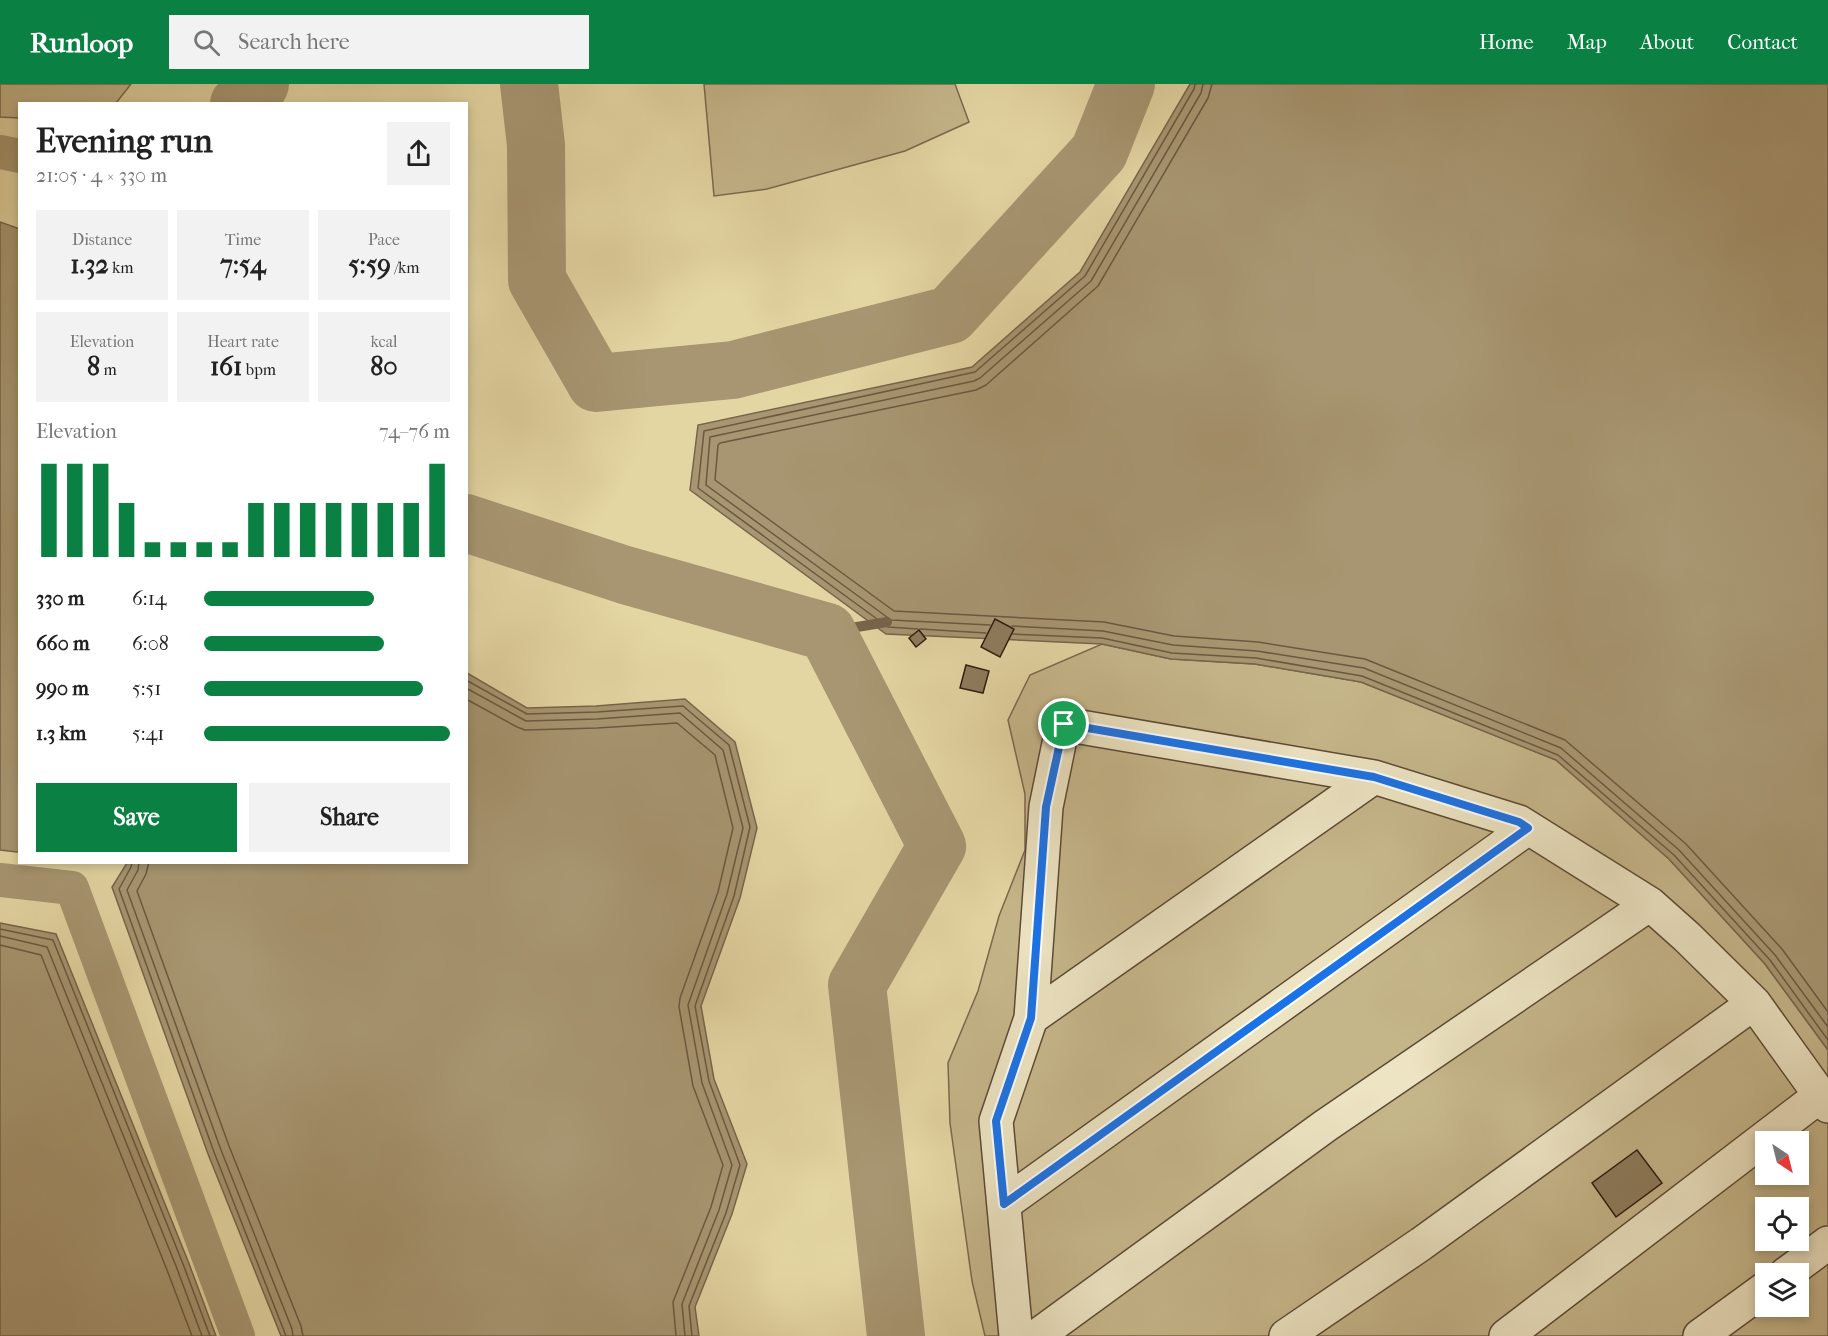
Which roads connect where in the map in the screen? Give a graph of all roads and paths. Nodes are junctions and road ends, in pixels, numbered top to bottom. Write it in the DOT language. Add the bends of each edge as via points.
graph roads {
  1 [pos="1374,777"];
  2 [pos="1528,828"];
  3 [pos="1650,904"];
  4 [pos="1754,1003"];
  5 [pos="1031,1018"];
  6 [pos="1825,1100"];
  7 [pos="1004,1204"];
  8 [pos="1828,1243"];
  9 [pos="1801,1263"];
  10 [pos="1755,1296"];
  11 [pos="1016,1336"];
  12 [pos="1037,1336"];
  13 [pos="1286,1336"];
  14 [pos="1506,1336"];
  15 [pos="1700,1336"];
  1 -- 2 [label="street"];
  1 -- 5 [label="street"];
  1 -- 5 [label="street" via="1064,724 1046,807"];
  2 -- 3 [label="street"];
  2 -- 7 [label="street"];
  3 -- 4 [label="street"];
  3 -- 12 [label="street" via="1325,1126"];
  4 -- 6 [label="street"];
  4 -- 13 [label="street" via="1421,1244"];
  5 -- 7 [label="street" via="996,1121"];
  6 -- 14 [label="street"];
  7 -- 11 [label="street"];
  8 -- 9 [label="street"];
  10 -- 15 [label="street"];
}
